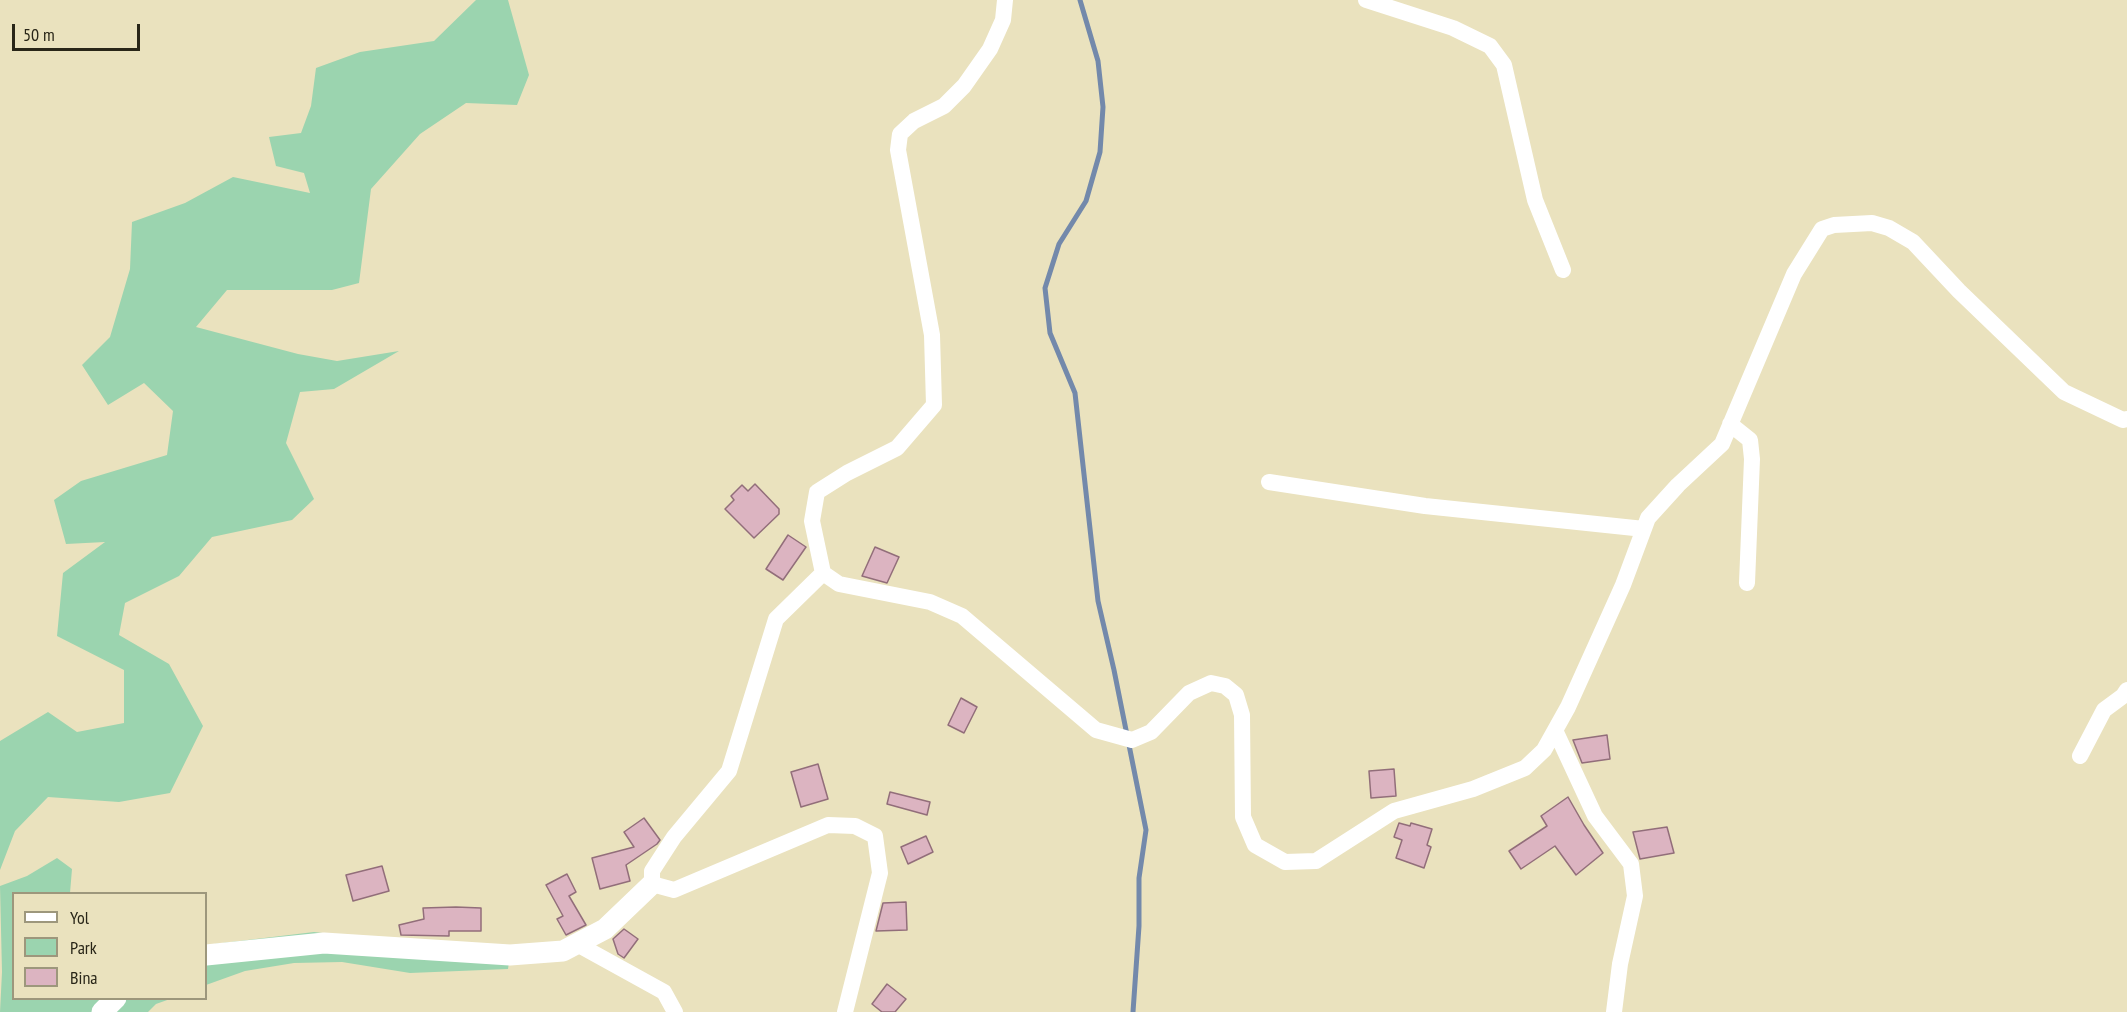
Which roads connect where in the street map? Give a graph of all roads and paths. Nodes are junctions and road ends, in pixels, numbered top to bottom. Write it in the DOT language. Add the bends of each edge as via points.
graph roads {
  1 [pos="1005,0"];
  2 [pos="1366,0"];
  3 [pos="1563,270"];
  4 [pos="2127,419"];
  5 [pos="1730,424"];
  6 [pos="1269,482"];
  7 [pos="1644,530"];
  8 [pos="823,573"];
  9 [pos="1747,583"];
  10 [pos="2127,690"];
  11 [pos="1555,730"];
  12 [pos="2080,756"];
  13 [pos="652,884"];
  14 [pos="577,944"];
  15 [pos="207,955"];
  16 [pos="115,1000"];
  17 [pos="102,1012"];
  18 [pos="675,1012"];
  19 [pos="845,1012"];
  20 [pos="1614,1012"];
  1 -- 8 [label="street" via="1003,20 990,49 964,86 944,106 914,121 900,134 898,150 932,335 934,405 897,448 817,492 812,521"];
  2 -- 3 [label="street" via="1453,28 1490,46 1504,65 1535,200"];
  4 -- 5 [label="street" via="2064,392 1913,243 1872,223 1834,225 1822,230 1794,274"];
  5 -- 7 [label="street" via="1722,444 1648,518"];
  5 -- 9 [label="street" via="1750,440"];
  6 -- 7 [label="street" via="1425,506"];
  7 -- 11 [label="street" via="1623,585"];
  8 -- 11 [label="street" via="839,584 930,602 962,616 1096,730 1105,733 1132,740 1151,732 1190,693 1211,683 1225,686 1236,695 1242,715 1244,817 1256,845 1285,862 1316,861 1394,811 1473,789 1525,768 1544,750"];
  8 -- 13 [label="street" via="776,619 729,771 674,837 652,871"];
  10 -- 12 [label="street" via="2104,710"];
  11 -- 20 [label="street" via="1595,816 1631,864 1635,896"];
  13 -- 14 [label="street" via="605,929"];
  13 -- 19 [label="street" via="674,890 828,825 855,826 875,836 880,873"];
  14 -- 15 [label="street" via="563,951 510,955 324,943"];
  14 -- 18 [label="street" via="664,992"];
  16 -- 17 [label="street"];
}
